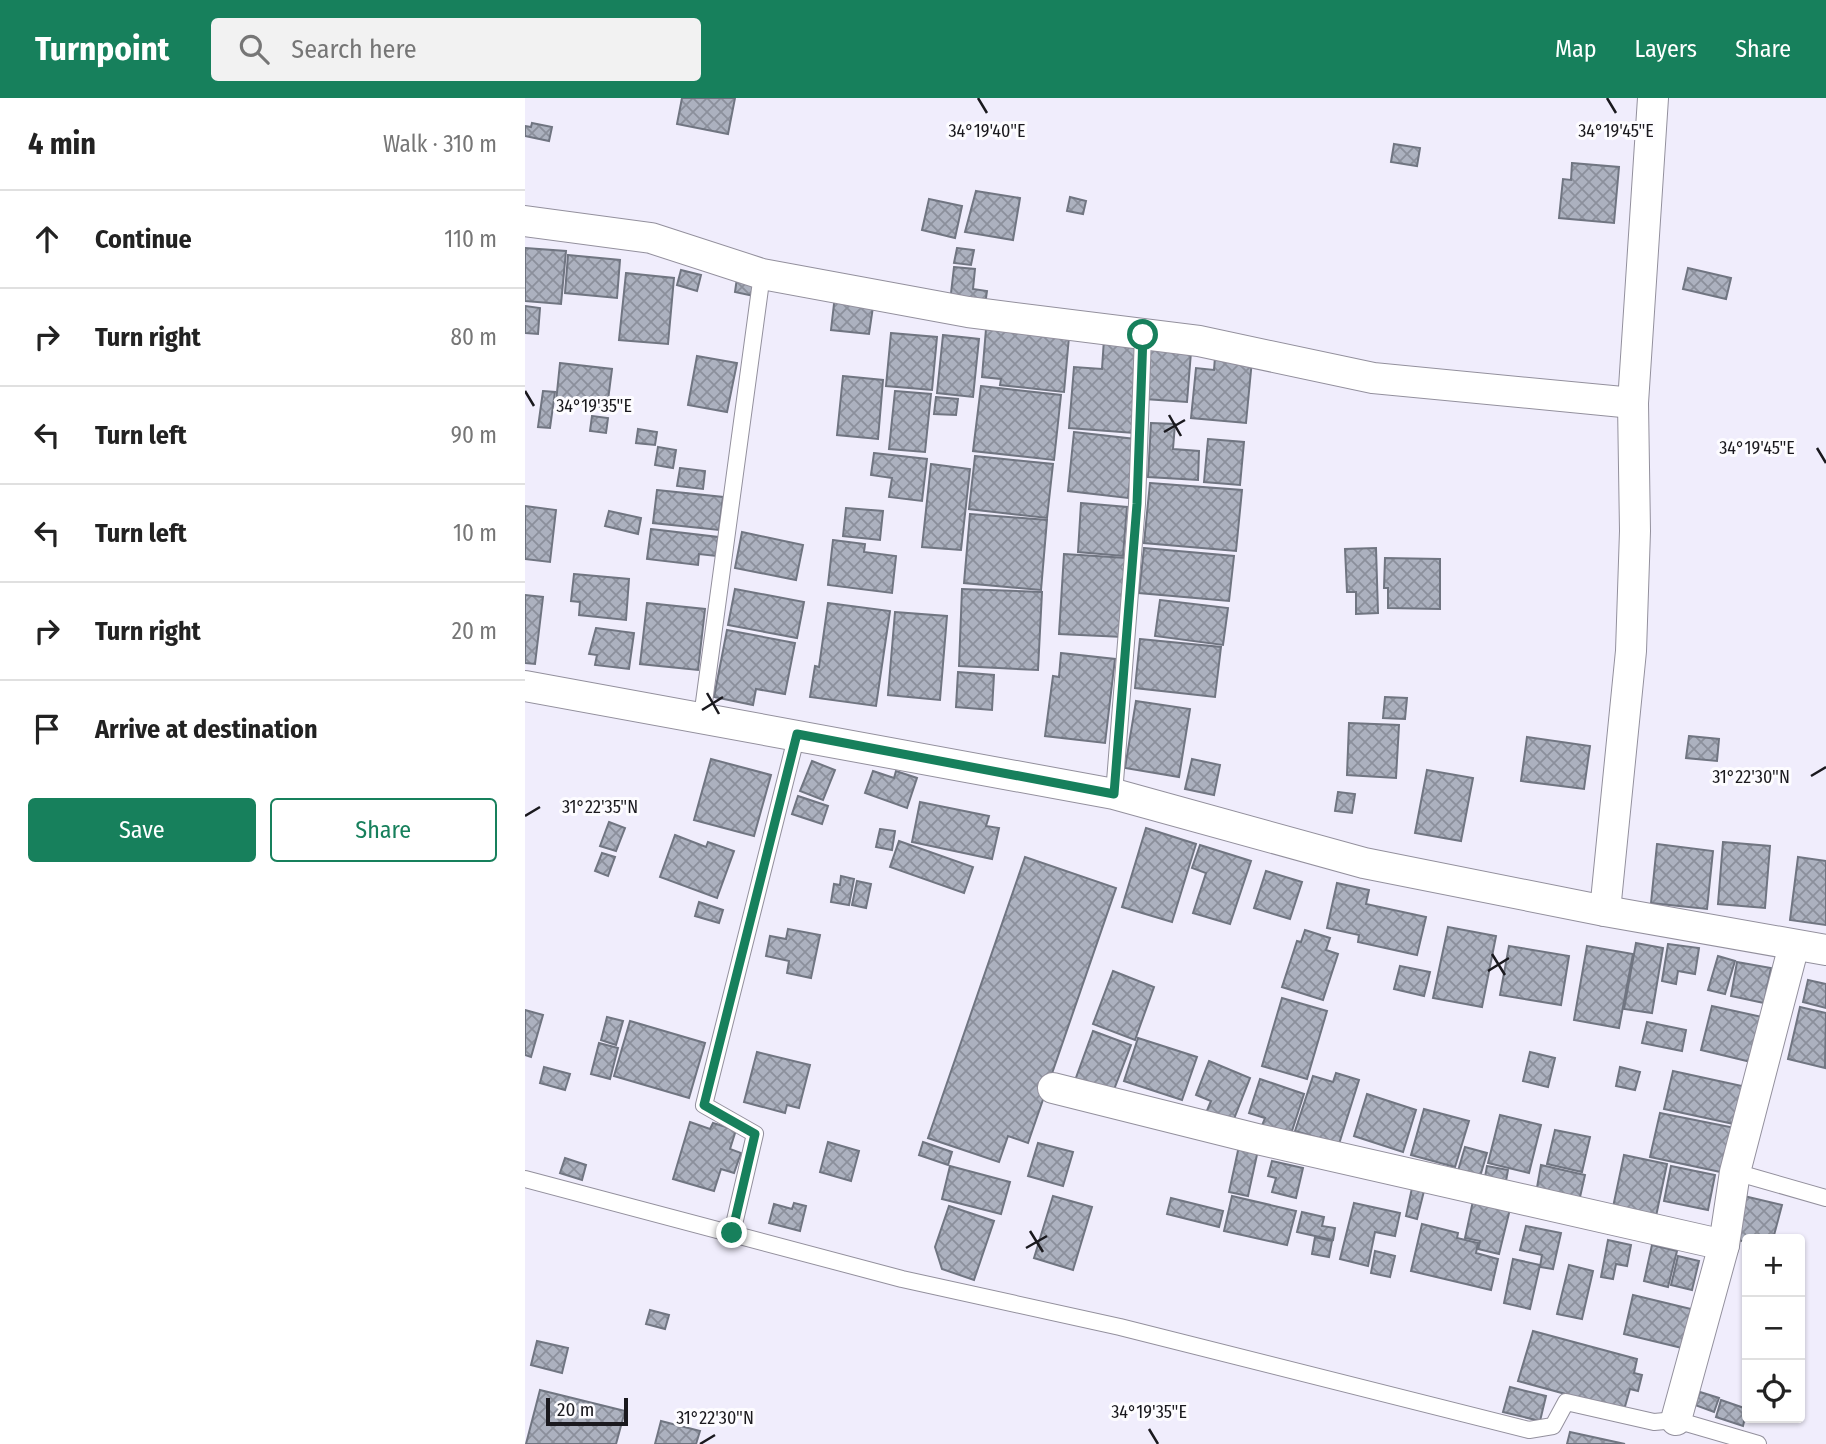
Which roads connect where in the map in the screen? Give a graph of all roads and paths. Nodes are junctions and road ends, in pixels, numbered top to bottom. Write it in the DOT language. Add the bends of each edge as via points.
graph roads {
  1 [pos="1653,98"];
  2 [pos="525,221"];
  3 [pos="762,274"];
  4 [pos="1143,335"];
  5 [pos="1633,403"];
  6 [pos="525,686"];
  7 [pos="702,717"];
  8 [pos="797,734"];
  9 [pos="1114,794"];
  10 [pos="1605,911"];
  11 [pos="1794,945"];
  12 [pos="1826,950"];
  13 [pos="1053,1088"];
  14 [pos="1735,1172"];
  15 [pos="525,1179"];
  16 [pos="1826,1198"];
  17 [pos="732,1233"];
  18 [pos="1724,1245"];
  19 [pos="1676,1419"];
  20 [pos="1758,1444"];
  1 -- 5 [label="street"];
  2 -- 3 [label="street" via="652,238"];
  3 -- 4 [label="street" via="968,312"];
  3 -- 7 [label="lane"];
  4 -- 5 [label="street" via="1199,341 1373,378"];
  4 -- 9 [label="lane" via="1137,504"];
  5 -- 10 [label="street" via="1631,651"];
  6 -- 7 [label="street"];
  7 -- 8 [label="street"];
  8 -- 9 [label="street"];
  8 -- 17 [label="lane" via="704,1105 755,1134"];
  9 -- 10 [label="street" via="1364,863"];
  10 -- 11 [label="street"];
  11 -- 12 [label="street"];
  11 -- 14 [label="street"];
  13 -- 18 [label="street"];
  14 -- 16 [label="lane"];
  14 -- 18 [label="street"];
  15 -- 17 [label="lane"];
  17 -- 19 [label="lane" via="902,1279 1120,1327 1529,1430 1553,1426 1566,1402 1642,1420"];
  18 -- 19 [label="street"];
  19 -- 20 [label="lane"];
}
